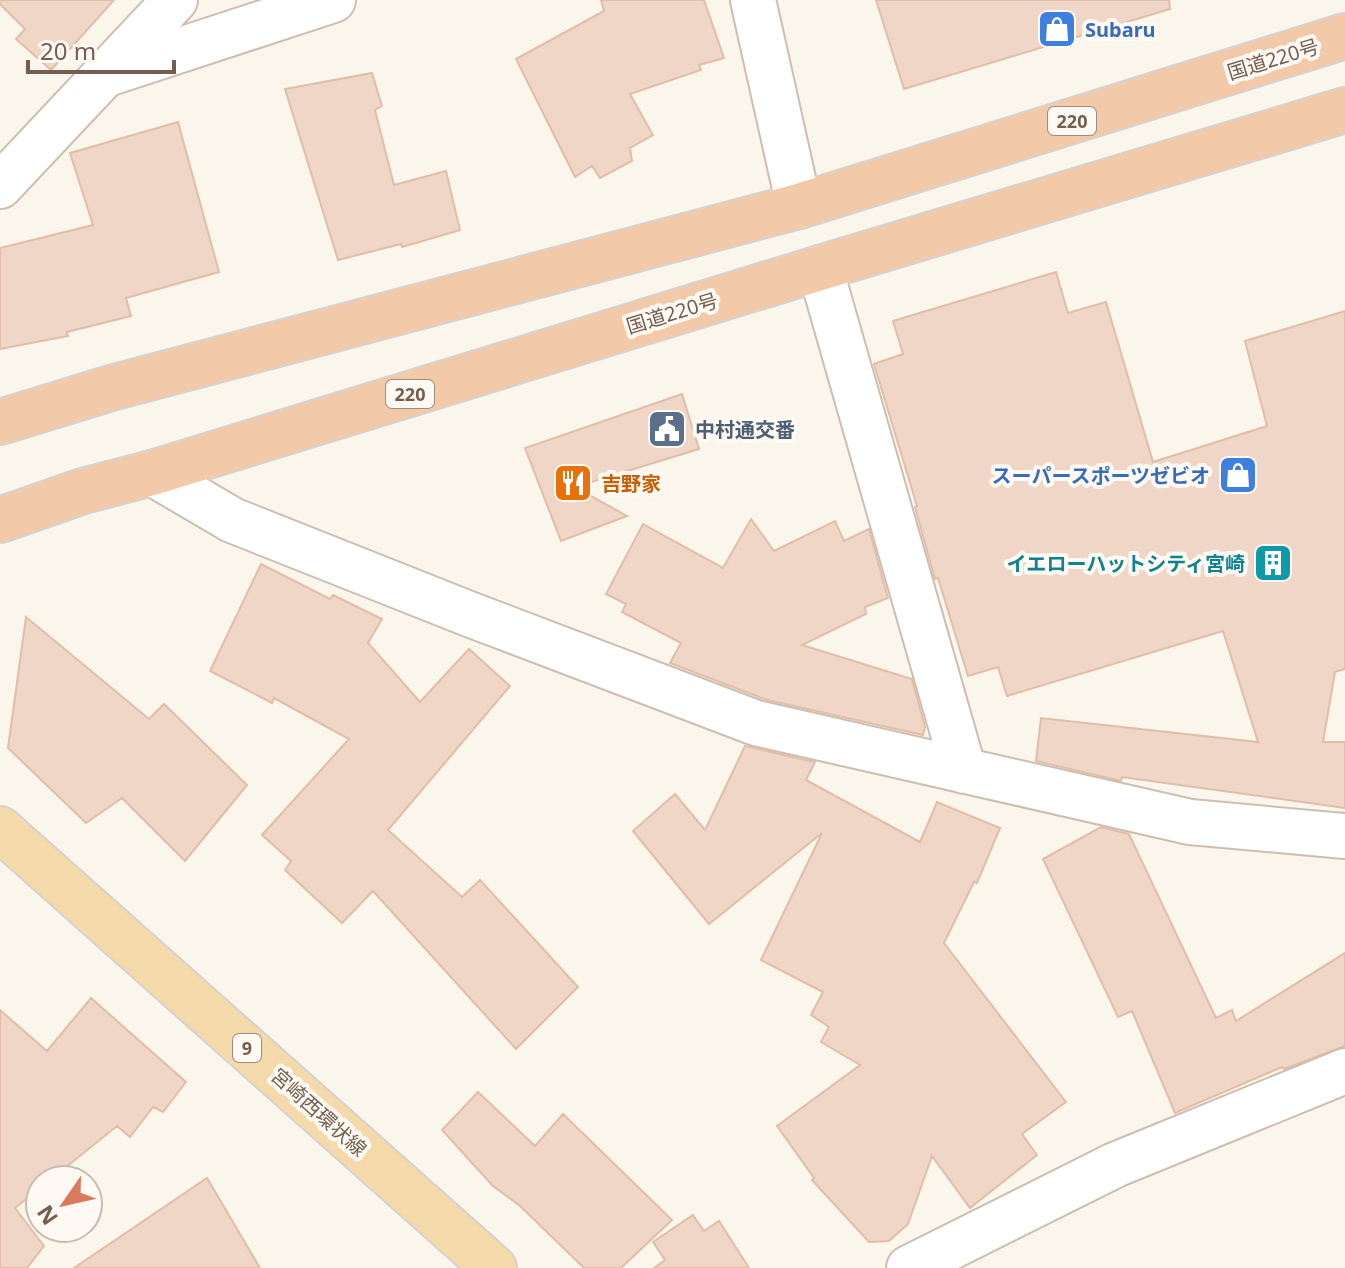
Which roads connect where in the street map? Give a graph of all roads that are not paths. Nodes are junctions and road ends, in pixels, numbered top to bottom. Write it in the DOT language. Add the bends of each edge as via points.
graph roads {
  1 [pos="175,0"];
  2 [pos="333,0"];
  3 [pos="753,0"];
  4 [pos="1345,36"];
  5 [pos="104,75"];
  6 [pos="1345,110"];
  7 [pos="0,186"];
  8 [pos="799,206"];
  9 [pos="820,268"];
  10 [pos="0,422"];
  11 [pos="152,473"];
  12 [pos="83,491"];
  13 [pos="0,520"];
  14 [pos="0,543"];
  15 [pos="964,771"];
  16 [pos="0,829"];
  17 [pos="1345,836"];
  18 [pos="1345,1071"];
  19 [pos="494,1268"];
  20 [pos="909,1268"];
  1 -- 5 [label="street"];
  2 -- 5 [label="street"];
  3 -- 8 [label="street"];
  4 -- 8 [label="highway, 国道220号 / 220"];
  5 -- 7 [label="street"];
  6 -- 9 [label="highway, 国道220号 / 220"];
  8 -- 10 [label="highway, 国道220号 / 220"];
  9 -- 11 [label="highway, 国道220号 / 220"];
  9 -- 15 [label="street"];
  11 -- 12 [label="highway, 国道220号 / 220"];
  11 -- 15 [label="street" via="232,520 743,719"];
  12 -- 13 [label="highway, 国道220号 / 220"];
  12 -- 14 [label="street"];
  15 -- 17 [label="street" via="1190,822"];
  16 -- 19 [label="main road, 宮崎西環状線 / 9"];
  18 -- 20 [label="street" via="1115,1165"];
}
